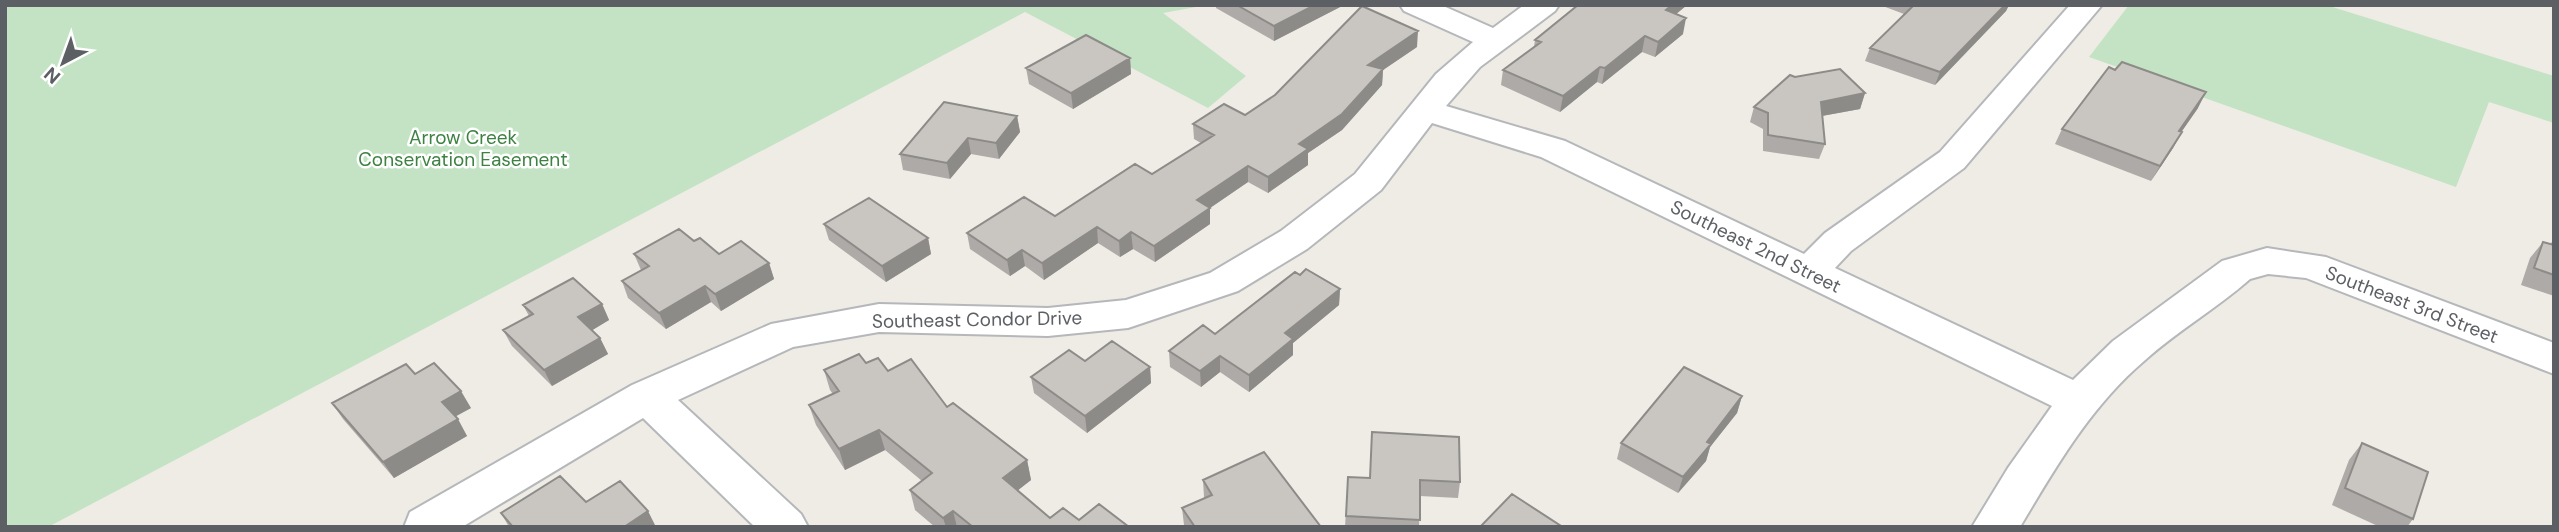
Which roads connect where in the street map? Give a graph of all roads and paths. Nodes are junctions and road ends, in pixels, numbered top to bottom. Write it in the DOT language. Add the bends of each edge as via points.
graph roads {
  1 [pos="1415,5"];
  2 [pos="1544,5"];
  3 [pos="2085,6"];
  4 [pos="1495,40"];
  5 [pos="1424,110"];
  6 [pos="1809,271"];
  7 [pos="2554,359"];
  8 [pos="647,396"];
  9 [pos="2081,402"];
  10 [pos="426,525"];
  11 [pos="785,527"];
  12 [pos="1995,527"];
  1 -- 4 [label="street"];
  2 -- 4 [label="street, Southeast Condor Drive"];
  3 -- 6 [label="street" via="1952,160 1847,235"];
  4 -- 5 [label="street, Southeast Condor Drive" via="1469,60"];
  5 -- 6 [label="street, Southeast 2nd Street" via="1553,149"];
  5 -- 8 [label="street, Southeast Condor Drive" via="1368,182 1294,240 1224,282 1128,314 1048,322 879,318 785,334"];
  6 -- 9 [label="street, Southeast 2nd Street"];
  7 -- 9 [label="street, Southeast 3rd Street" via="2312,266 2267,261 2236,270 2127,352"];
  8 -- 10 [label="street, Southeast Condor Drive"];
  8 -- 11 [label="street"];
  9 -- 12 [label="street"];
}
